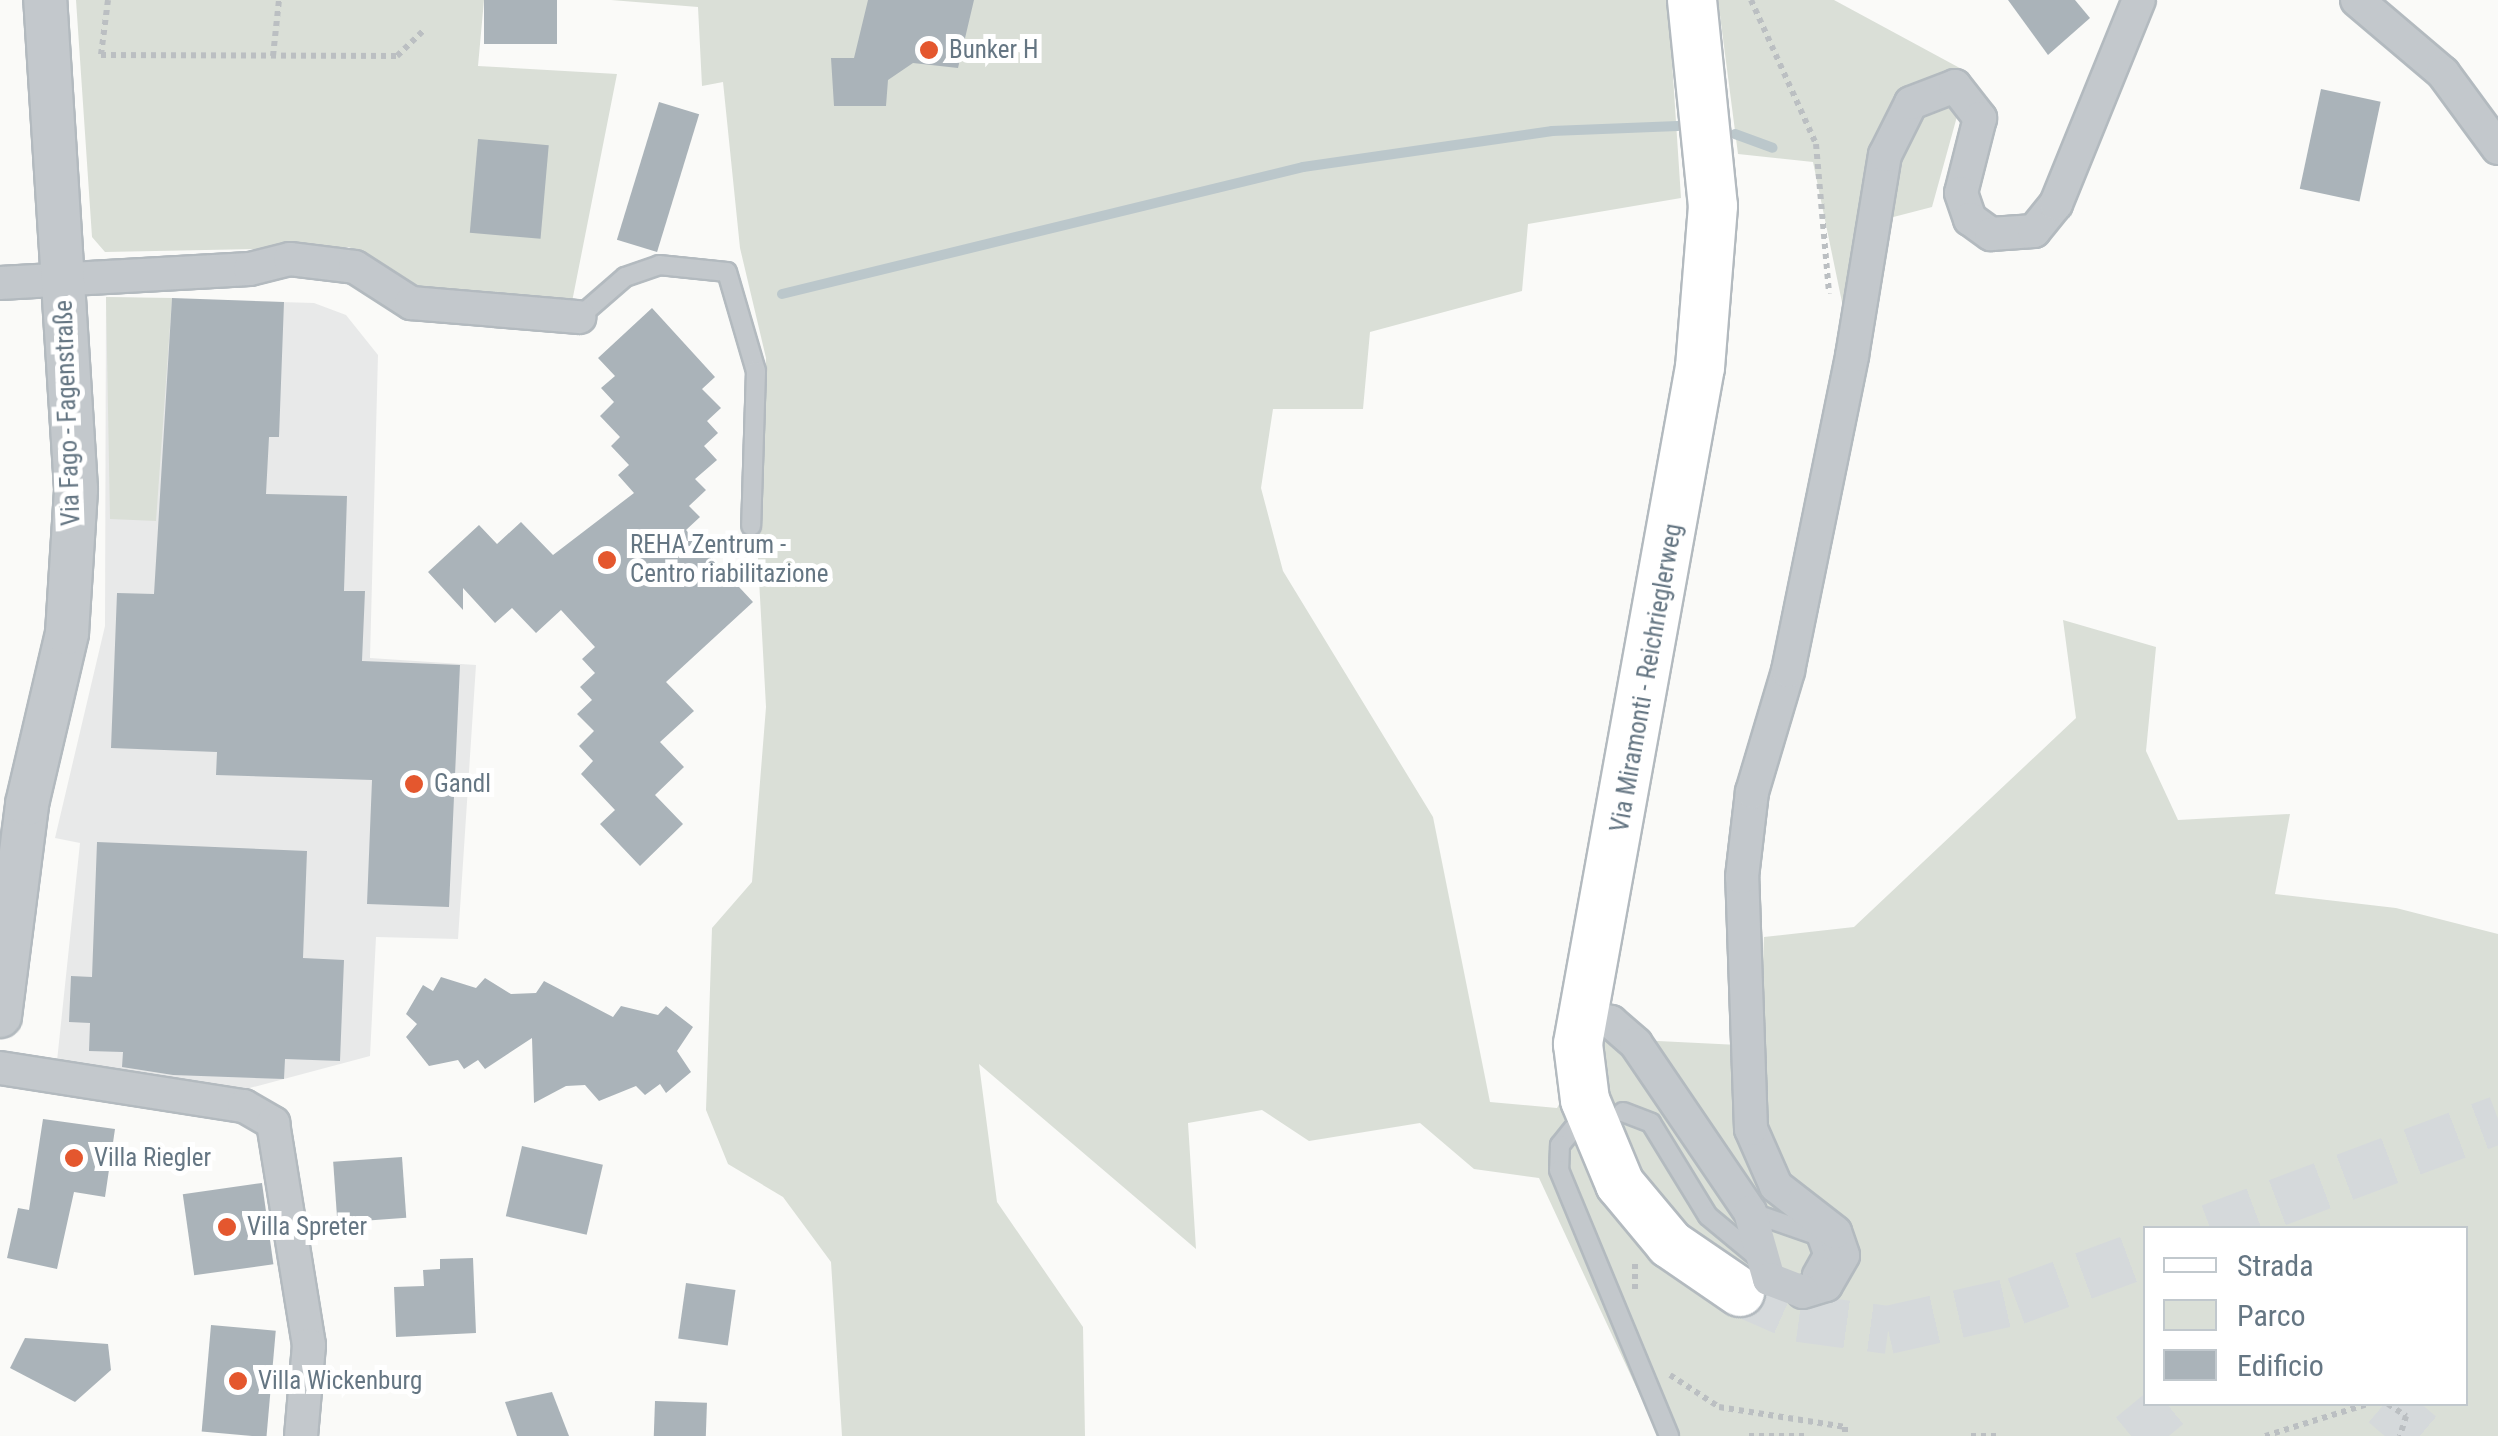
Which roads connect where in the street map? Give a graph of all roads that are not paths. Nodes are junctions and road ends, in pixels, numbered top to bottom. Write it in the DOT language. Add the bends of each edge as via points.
graph roads {
  1 [pos="45,0"];
  2 [pos="1692,0"];
  3 [pos="2139,0"];
  4 [pos="2357,0"];
  5 [pos="2498,148"];
  6 [pos="0,284"];
  7 [pos="62,284"];
  8 [pos="579,316"];
  9 [pos="751,526"];
  10 [pos="1582,1015"];
  11 [pos="0,1016"];
  12 [pos="0,1068"];
  13 [pos="1623,1112"];
  14 [pos="1573,1129"];
  15 [pos="1750,1212"];
  16 [pos="1740,1292"];
  17 [pos="300,1436"];
  18 [pos="1669,1436"];
  1 -- 7 [label="street, Via Fago - Fagenstraße"];
  2 -- 10 [label="main road, Via Miramonti - Reichrieglerweg" via="1712,206 1700,367"];
  3 -- 15 [label="street, bridge" via="2056,204 2034,230 1991,234 1970,220 1961,193 1980,118 1954,86 1911,103 1885,155 1788,672 1752,792 1742,877 1751,1129 1776,1186 1835,1232 1843,1255 1826,1285 1803,1292 1769,1279"];
  4 -- 5 [label="street" via="2443,73"];
  6 -- 7 [label="street"];
  7 -- 8 [label="street, Via Fago - Fagenstraße" via="290,259 355,268 411,303"];
  7 -- 11 [label="street, Via Fago - Fagenstraße" via="76,488 67,632 28,804"];
  8 -- 9 [label="lane" via="626,277 659,265 727,272 756,371"];
  10 -- 15 [label="street" via="1610,1022 1636,1044"];
  10 -- 16 [label="main road, Via Miramonti - Reichrieglerweg" via="1585,1100 1620,1184 1670,1244"];
  12 -- 17 [label="street" via="244,1106 273,1123 309,1345"];
  13 -- 15 [label="lane" via="1651,1123 1731,1239 1790,1276 1817,1270 1816,1236"];
  14 -- 18 [label="lane" via="1560,1145 1560,1170"];
}
